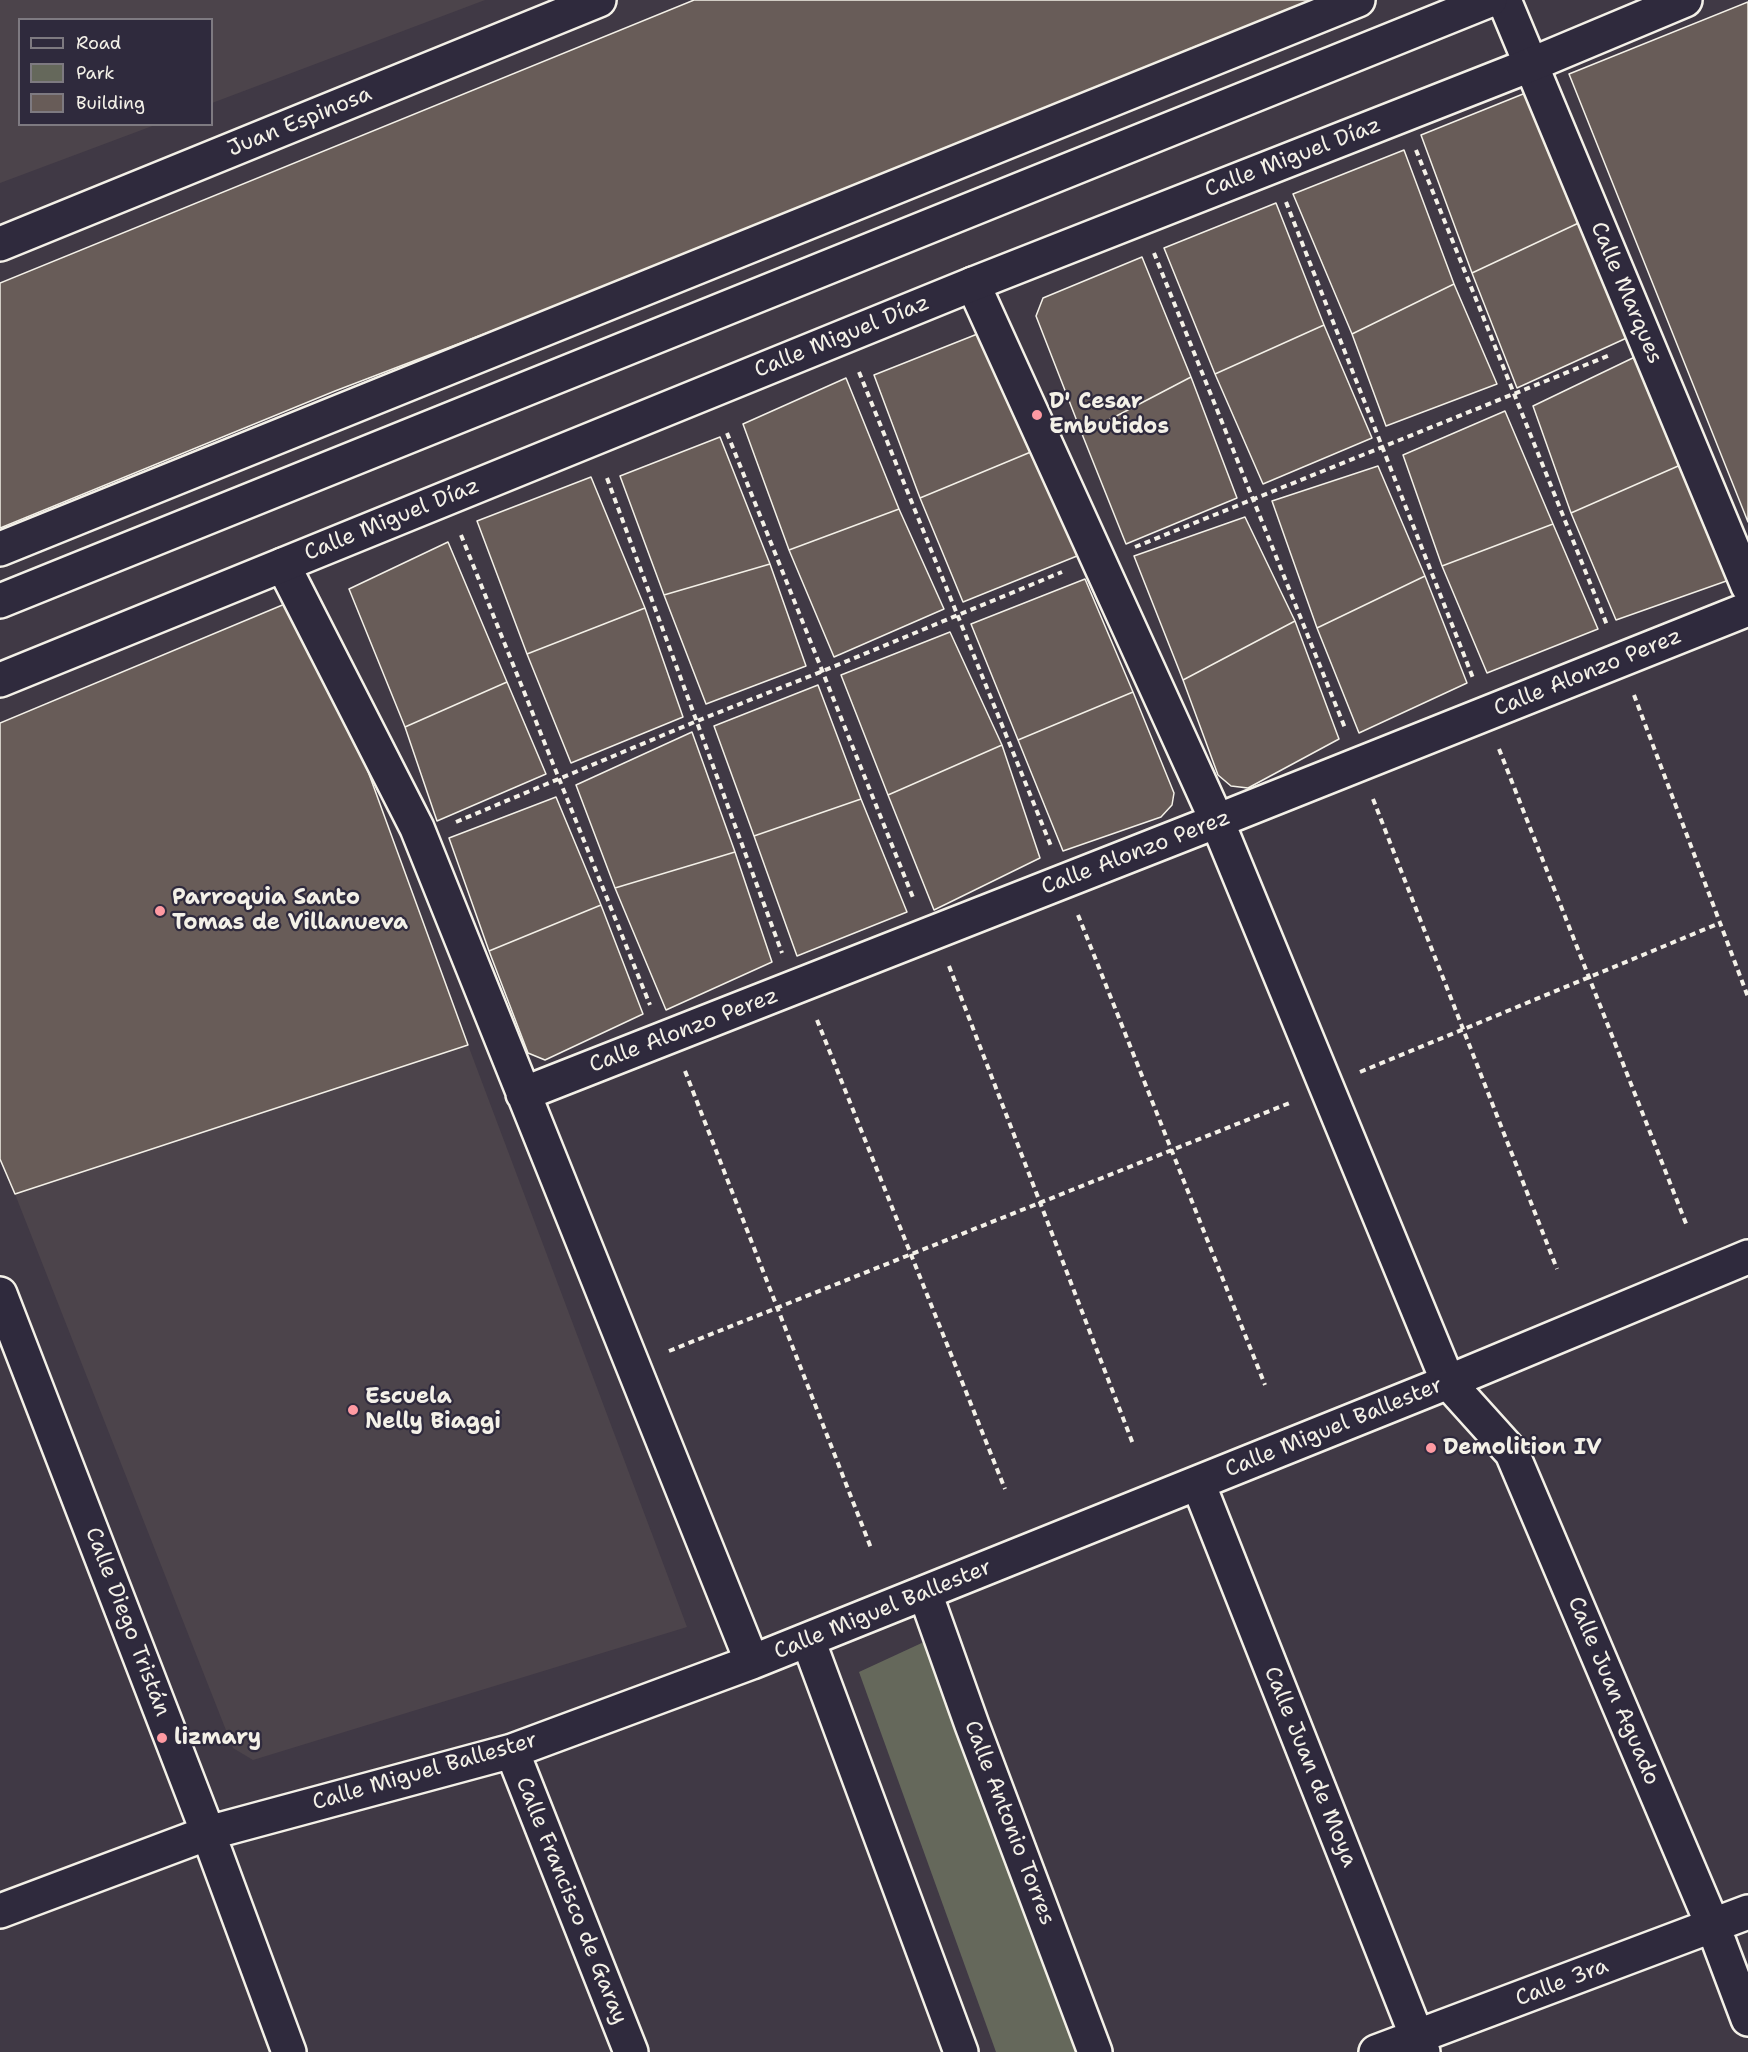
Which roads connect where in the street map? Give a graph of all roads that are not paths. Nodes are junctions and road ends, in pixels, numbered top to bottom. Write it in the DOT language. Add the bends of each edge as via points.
graph roads {
  1 [pos="599,0"];
  2 [pos="1358,0"];
  3 [pos="1490,0"];
  4 [pos="1504,0"];
  5 [pos="1685,0"];
  6 [pos="1530,65"];
  7 [pos="0,244"];
  8 [pos="973,284"];
  9 [pos="0,549"];
  10 [pos="283,565"];
  11 [pos="1748,586"];
  12 [pos="0,601"];
  13 [pos="1748,609"];
  14 [pos="0,680"];
  15 [pos="1217,821"];
  16 [pos="523,1094"];
  17 [pos="1748,1257"];
  18 [pos="0,1296"];
  19 [pos="1448,1382"];
  20 [pos="1198,1483"];
  21 [pos="925,1593"];
  22 [pos="808,1641"];
  23 [pos="752,1662"];
  24 [pos="512,1750"];
  25 [pos="208,1833"];
  26 [pos="0,1911"];
  27 [pos="1748,1912"];
  28 [pos="1713,1926"];
  29 [pos="1748,2019"];
  30 [pos="1420,2044"];
  31 [pos="288,2052"];
  32 [pos="631,2052"];
  33 [pos="962,2052"];
  34 [pos="1095,2052"];
  35 [pos="1376,2052"];
  1 -- 7 [label="street, Juan Espinosa"];
  2 -- 9 [label="street"];
  3 -- 12 [label="street"];
  4 -- 6 [label="street, Calle Marques"];
  5 -- 6 [label="street, Calle Miguel Díaz"];
  6 -- 8 [label="street, Calle Miguel Díaz"];
  6 -- 11 [label="street, Calle Marques"];
  8 -- 10 [label="street, Calle Miguel Díaz"];
  8 -- 15 [label="street, Calle Juan Aguado"];
  10 -- 14 [label="street, Calle Miguel Díaz"];
  10 -- 16 [label="street" via="417,828"];
  13 -- 15 [label="street, Calle Alonzo Perez"];
  15 -- 16 [label="street, Calle Alonzo Perez"];
  15 -- 19 [label="street, Calle Juan Aguado"];
  16 -- 23 [label="street"];
  17 -- 19 [label="street, Calle Miguel Ballester"];
  18 -- 25 [label="street, Calle Diego Tristán"];
  19 -- 20 [label="street, Calle Miguel Ballester"];
  19 -- 28 [label="street, Calle Juan Aguado" via="1512,1453"];
  20 -- 21 [label="street, Calle Miguel Ballester"];
  20 -- 30 [label="street, Calle Juan de Moya"];
  21 -- 22 [label="street, Calle Miguel Ballester"];
  21 -- 34 [label="street, Calle Antonio Torres"];
  22 -- 23 [label="street, Calle Miguel Ballester"];
  22 -- 33 [label="street"];
  23 -- 24 [label="street, Calle Miguel Ballester"];
  24 -- 25 [label="street, Calle Miguel Ballester"];
  24 -- 32 [label="street, Calle Francisco de Garay"];
  25 -- 26 [label="street, Calle Miguel Ballester"];
  25 -- 31 [label="street, Calle Diego Tristán"];
  27 -- 28 [label="street, Calle 3ra"];
  28 -- 29 [label="street, Calle Juan Aguado"];
  28 -- 30 [label="street, Calle 3ra"];
  30 -- 35 [label="street, Calle 3ra"];
}
